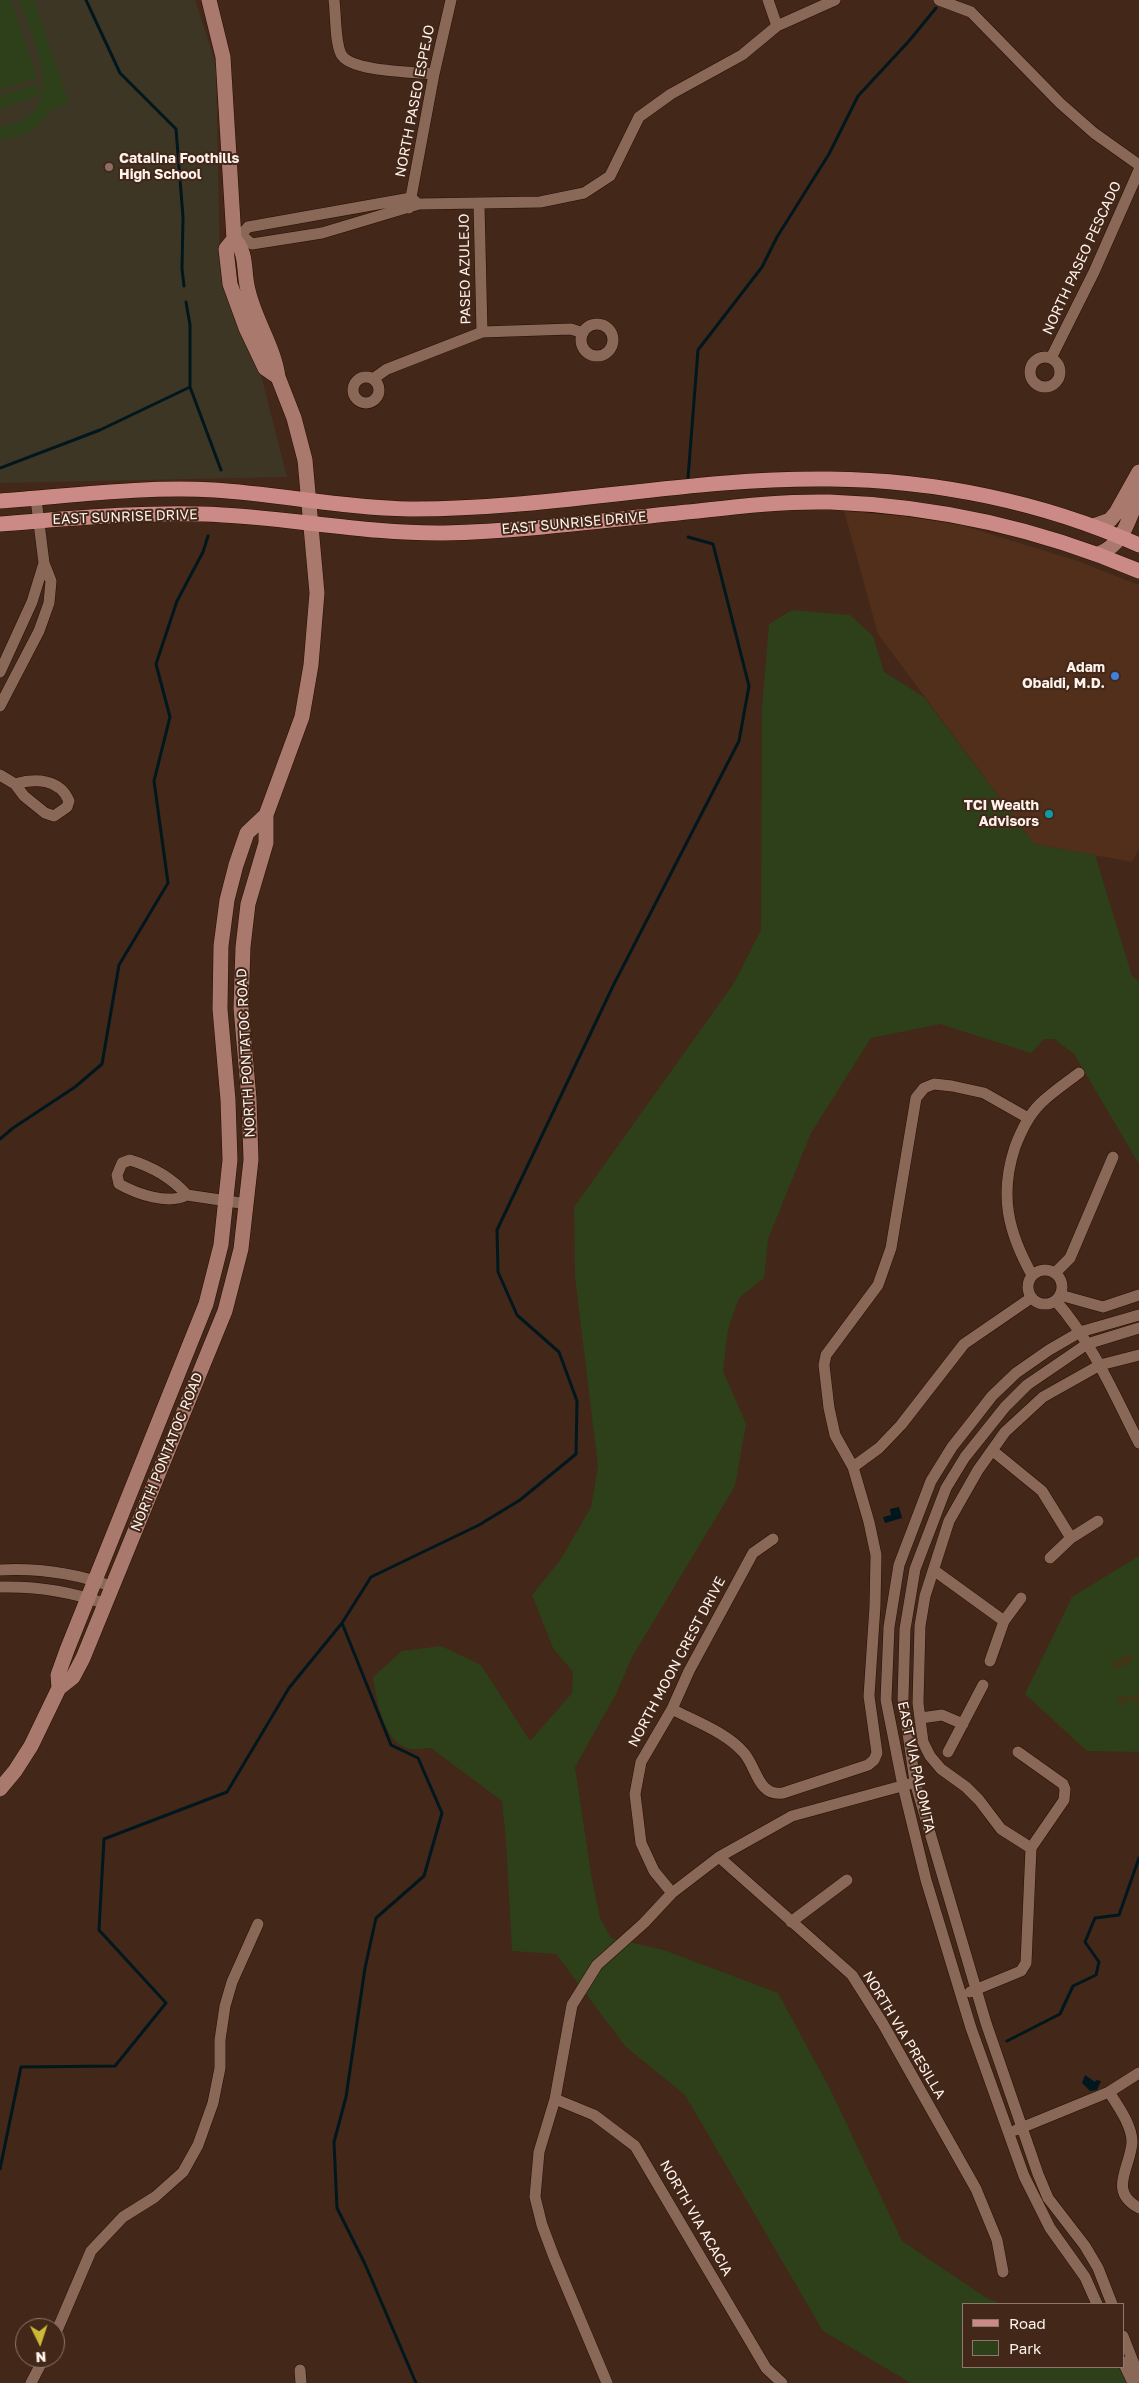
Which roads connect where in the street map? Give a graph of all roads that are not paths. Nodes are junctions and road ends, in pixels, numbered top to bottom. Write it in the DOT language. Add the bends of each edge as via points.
graph roads {
  1 [pos="209,0"];
  2 [pos="334,0"];
  3 [pos="451,0"];
  4 [pos="768,0"];
  5 [pos="835,0"];
  6 [pos="938,0"];
  7 [pos="777,26"];
  8 [pos="434,74"];
  9 [pos="1139,165"];
  10 [pos="1139,170"];
  11 [pos="413,203"];
  12 [pos="479,204"];
  13 [pos="236,237"];
  14 [pos="230,284"];
  15 [pos="258,325"];
  16 [pos="482,332"];
  17 [pos="583,333"];
  18 [pos="1051,358"];
  19 [pos="278,377"];
  20 [pos="373,379"];
  21 [pos="1139,472"];
  22 [pos="831,479"];
  23 [pos="1139,495"];
  24 [pos="36,499"];
  25 [pos="308,499"];
  26 [pos="0,501"];
  27 [pos="829,502"];
  28 [pos="39,521"];
  29 [pos="0,524"];
  30 [pos="311,525"];
  31 [pos="1093,526"];
  32 [pos="1122,537"];
  33 [pos="1139,545"];
  34 [pos="1099,554"];
  35 [pos="44,564"];
  36 [pos="1139,571"];
  37 [pos="0,672"];
  38 [pos="0,706"];
  39 [pos="0,775"];
  40 [pos="15,784"];
  41 [pos="266,815"];
  42 [pos="1079,1073"];
  43 [pos="1028,1118"];
  44 [pos="1113,1157"];
  45 [pos="187,1195"];
  46 [pos="227,1201"];
  47 [pos="247,1204"];
  48 [pos="1055,1273"];
  49 [pos="1032,1275"];
  50 [pos="1139,1294"];
  51 [pos="1031,1298"];
  52 [pos="1058,1298"];
  53 [pos="1139,1315"];
  54 [pos="1139,1328"];
  55 [pos="1080,1332"];
  56 [pos="1087,1344"];
  57 [pos="1139,1355"];
  58 [pos="1100,1365"];
  59 [pos="1139,1443"];
  60 [pos="993,1450"];
  61 [pos="853,1467"];
  62 [pos="1098,1521"];
  63 [pos="1071,1538"];
  64 [pos="773,1539"];
  65 [pos="1050,1558"];
  66 [pos="0,1570"];
  67 [pos="934,1571"];
  68 [pos="94,1580"];
  69 [pos="113,1587"];
  70 [pos="0,1588"];
  71 [pos="88,1597"];
  72 [pos="1021,1598"];
  73 [pos="106,1604"];
  74 [pos="1004,1621"];
  75 [pos="990,1661"];
  76 [pos="983,1685"];
  77 [pos="59,1688"];
  78 [pos="672,1709"];
  79 [pos="921,1718"];
  80 [pos="963,1724"];
  81 [pos="948,1752"];
  82 [pos="1018,1752"];
  83 [pos="915,1782"];
  84 [pos="903,1786"];
  85 [pos="0,1789"];
  86 [pos="1031,1848"];
  87 [pos="719,1857"];
  88 [pos="847,1880"];
  89 [pos="672,1893"];
  90 [pos="791,1922"];
  91 [pos="258,1924"];
  92 [pos="976,1990"];
  93 [pos="961,1994"];
  94 [pos="1139,2073"];
  95 [pos="1109,2092"];
  96 [pos="555,2099"];
  97 [pos="1022,2127"];
  98 [pos="1009,2132"];
  99 [pos="1139,2208"];
  100 [pos="1003,2272"];
  101 [pos="1096,2303"];
  102 [pos="1112,2303"];
  103 [pos="62,2318"];
  104 [pos="1124,2338"];
  105 [pos="1124,2364"];
  106 [pos="39,2368"];
  107 [pos="300,2370"];
  108 [pos="1139,2376"];
  109 [pos="31,2383"];
  110 [pos="301,2383"];
  111 [pos="607,2383"];
  112 [pos="782,2383"];
  113 [pos="1133,2383"];
  1 -- 13 [label="street, NORTH PONTATOC ROAD" via="223,57"];
  2 -- 8 [label="street" via="340,50 348,63"];
  3 -- 8 [label="street, NORTH PASEO ESPEJO"];
  4 -- 7 [label="street"];
  5 -- 7 [label="street"];
  6 -- 9 [label="street" via="971,12 1060,104"];
  7 -- 12 [label="street" via="742,55 671,94 639,117 610,176 584,193 540,202"];
  8 -- 11 [label="street, NORTH PASEO ESPEJO"];
  10 -- 18 [label="street, NORTH PASEO PESCADO"];
  11 -- 12 [label="street"];
  11 -- 13 [label="street" via="248,227"];
  11 -- 13 [label="street" via="322,233 252,244"];
  12 -- 16 [label="street, PASEO AZULEJO"];
  13 -- 14 [label="street, NORTH PONTATOC ROAD" via="226,249"];
  13 -- 15 [label="street, NORTH PONTATOC ROAD" via="242,247 247,289"];
  14 -- 15 [label="street" via="242,293"];
  14 -- 19 [label="street, NORTH PONTATOC ROAD" via="265,368"];
  15 -- 19 [label="street, NORTH PONTATOC ROAD" via="276,360"];
  16 -- 17 [label="street" via="571,329"];
  16 -- 20 [label="street" via="387,369"];
  19 -- 25 [label="street, NORTH PONTATOC ROAD" via="300,438"];
  21 -- 31 [label="street" via="1116,514 1110,520"];
  22 -- 25 [label="main road, EAST SUNRISE DRIVE" via="752,482 493,507 407,509"];
  22 -- 27 [label="main road"];
  22 -- 31 [label="main road, EAST SUNRISE DRIVE" via="946,489 1029,506"];
  23 -- 32 [label="street"];
  24 -- 25 [label="main road, EAST SUNRISE DRIVE" via="211,490"];
  24 -- 26 [label="main road, EAST SUNRISE DRIVE"];
  24 -- 28 [label="street"];
  25 -- 30 [label="street, NORTH PONTATOC ROAD"];
  27 -- 30 [label="main road, EAST SUNRISE DRIVE" via="750,505 516,529 409,533"];
  27 -- 34 [label="main road, EAST SUNRISE DRIVE" via="908,508 979,520"];
  28 -- 29 [label="main road, EAST SUNRISE DRIVE"];
  28 -- 30 [label="main road, EAST SUNRISE DRIVE" via="202,514"];
  28 -- 35 [label="street"];
  30 -- 41 [label="street, NORTH PONTATOC ROAD" via="317,593 311,665 302,717"];
  31 -- 32 [label="main road, EAST SUNRISE DRIVE"];
  32 -- 33 [label="main road, EAST SUNRISE DRIVE"];
  32 -- 34 [label="street" via="1111,549"];
  34 -- 36 [label="main road, EAST SUNRISE DRIVE"];
  35 -- 37 [label="street" via="32,602"];
  35 -- 38 [label="street" via="51,581 49,603 39,631"];
  39 -- 40 [label="street"];
  41 -- 46 [label="street, NORTH PONTATOC ROAD" via="247,833 236,865 221,946 220,1009 230,1160"];
  41 -- 47 [label="street, NORTH PONTATOC ROAD" via="266,843 248,904 242,947 241,1008 251,1160"];
  42 -- 43 [label="street"];
  43 -- 49 [label="street" via="1013,1155 1006,1186 1012,1233"];
  43 -- 61 [label="street" via="984,1093 934,1084 922,1085 916,1098 891,1248 878,1285 826,1355 824,1365 835,1436"];
  44 -- 48 [label="street" via="1070,1258"];
  45 -- 45 [label="street" via="176,1182 130,1160 122,1162 116,1175 119,1184 133,1192 180,1199"];
  45 -- 46 [label="street"];
  46 -- 47 [label="street"];
  46 -- 68 [label="street, NORTH PONTATOC ROAD" via="221,1245 206,1304"];
  47 -- 69 [label="street, NORTH PONTATOC ROAD" via="241,1249 224,1311"];
  48 -- 49 [label="street" via="1046,1270"];
  48 -- 52 [label="street" via="1062,1283"];
  49 -- 51 [label="street" via="1027,1284"];
  50 -- 52 [label="street" via="1103,1307"];
  51 -- 52 [label="street" via="1040,1304 1051,1304"];
  51 -- 61 [label="street" via="964,1344 901,1425 879,1448"];
  52 -- 55 [label="street"];
  53 -- 55 [label="street, EAST VIA PALOMITA"];
  54 -- 56 [label="street, EAST VIA PALOMITA"];
  55 -- 56 [label="street"];
  55 -- 84 [label="street, EAST VIA PALOMITA" via="1016,1372 952,1447 931,1481 899,1565 888,1627 886,1700"];
  56 -- 58 [label="street"];
  56 -- 83 [label="street, EAST VIA PALOMITA" via="1027,1385 1005,1407 965,1457 946,1488 915,1569 905,1629 903,1699"];
  57 -- 58 [label="street"];
  58 -- 59 [label="street"];
  58 -- 60 [label="street" via="1043,1397 1006,1432"];
  60 -- 63 [label="street" via="1042,1491"];
  60 -- 67 [label="street" via="949,1521"];
  61 -- 78 [label="street" via="876,1555 870,1696 877,1750 872,1763 771,1797 762,1788 750,1761 730,1740"];
  62 -- 63 [label="street"];
  63 -- 65 [label="street"];
  64 -- 78 [label="street, NORTH MOON CREST DRIVE" via="753,1553"];
  66 -- 68 [label="street" via="34,1568"];
  67 -- 74 [label="street"];
  67 -- 79 [label="street" via="925,1596 920,1626 918,1703"];
  68 -- 69 [label="street"];
  68 -- 71 [label="street, NORTH PONTATOC ROAD"];
  69 -- 73 [label="street, NORTH PONTATOC ROAD"];
  70 -- 71 [label="street" via="33,1586"];
  71 -- 73 [label="street"];
  71 -- 77 [label="street, NORTH PONTATOC ROAD" via="58,1675"];
  72 -- 74 [label="street"];
  73 -- 77 [label="street, NORTH PONTATOC ROAD" via="83,1658 72,1677"];
  74 -- 75 [label="street"];
  76 -- 80 [label="street"];
  77 -- 85 [label="street, NORTH PONTATOC ROAD" via="16,1772"];
  78 -- 89 [label="street, NORTH MOON CREST DRIVE" via="641,1762 635,1794 641,1843 654,1870"];
  79 -- 80 [label="street" via="942,1715"];
  79 -- 86 [label="street" via="923,1742 941,1769 979,1800 1001,1829"];
  80 -- 81 [label="street"];
  82 -- 86 [label="street" via="1063,1784 1065,1789 1064,1800"];
  83 -- 84 [label="street"];
  83 -- 92 [label="street, EAST VIA PALOMITA"];
  84 -- 87 [label="street" via="792,1816"];
  84 -- 93 [label="street, EAST VIA PALOMITA" via="926,1880"];
  86 -- 92 [label="street" via="1026,1963 1021,1971"];
  87 -- 89 [label="street"];
  87 -- 90 [label="street, NORTH VIA PRESILLA"];
  88 -- 90 [label="street"];
  89 -- 96 [label="street" via="597,1965 572,2005"];
  90 -- 100 [label="street, NORTH VIA PRESILLA" via="852,1975 883,2024 976,2189 997,2240"];
  91 -- 103 [label="street" via="224,2006 220,2068 213,2103 198,2145 183,2172 155,2197 123,2217 91,2251"];
  92 -- 93 [label="street"];
  92 -- 97 [label="street, EAST VIA PALOMITA"];
  93 -- 98 [label="street, EAST VIA PALOMITA"];
  94 -- 95 [label="street"];
  95 -- 97 [label="street"];
  95 -- 99 [label="street" via="1132,2142 1122,2172 1122,2190 1130,2203"];
  96 -- 111 [label="street" via="539,2152 535,2197 554,2257"];
  96 -- 112 [label="street, NORTH VIA ACACIA" via="594,2115 635,2146 766,2368"];
  97 -- 98 [label="street"];
  97 -- 102 [label="street, EAST VIA PALOMITA" via="1048,2198 1085,2246"];
  98 -- 101 [label="street, EAST VIA PALOMITA" via="1036,2202 1050,2228 1085,2277"];
  104 -- 108 [label="street"];
  105 -- 113 [label="street"];
  106 -- 109 [label="street"];
  107 -- 110 [label="street"];
}
